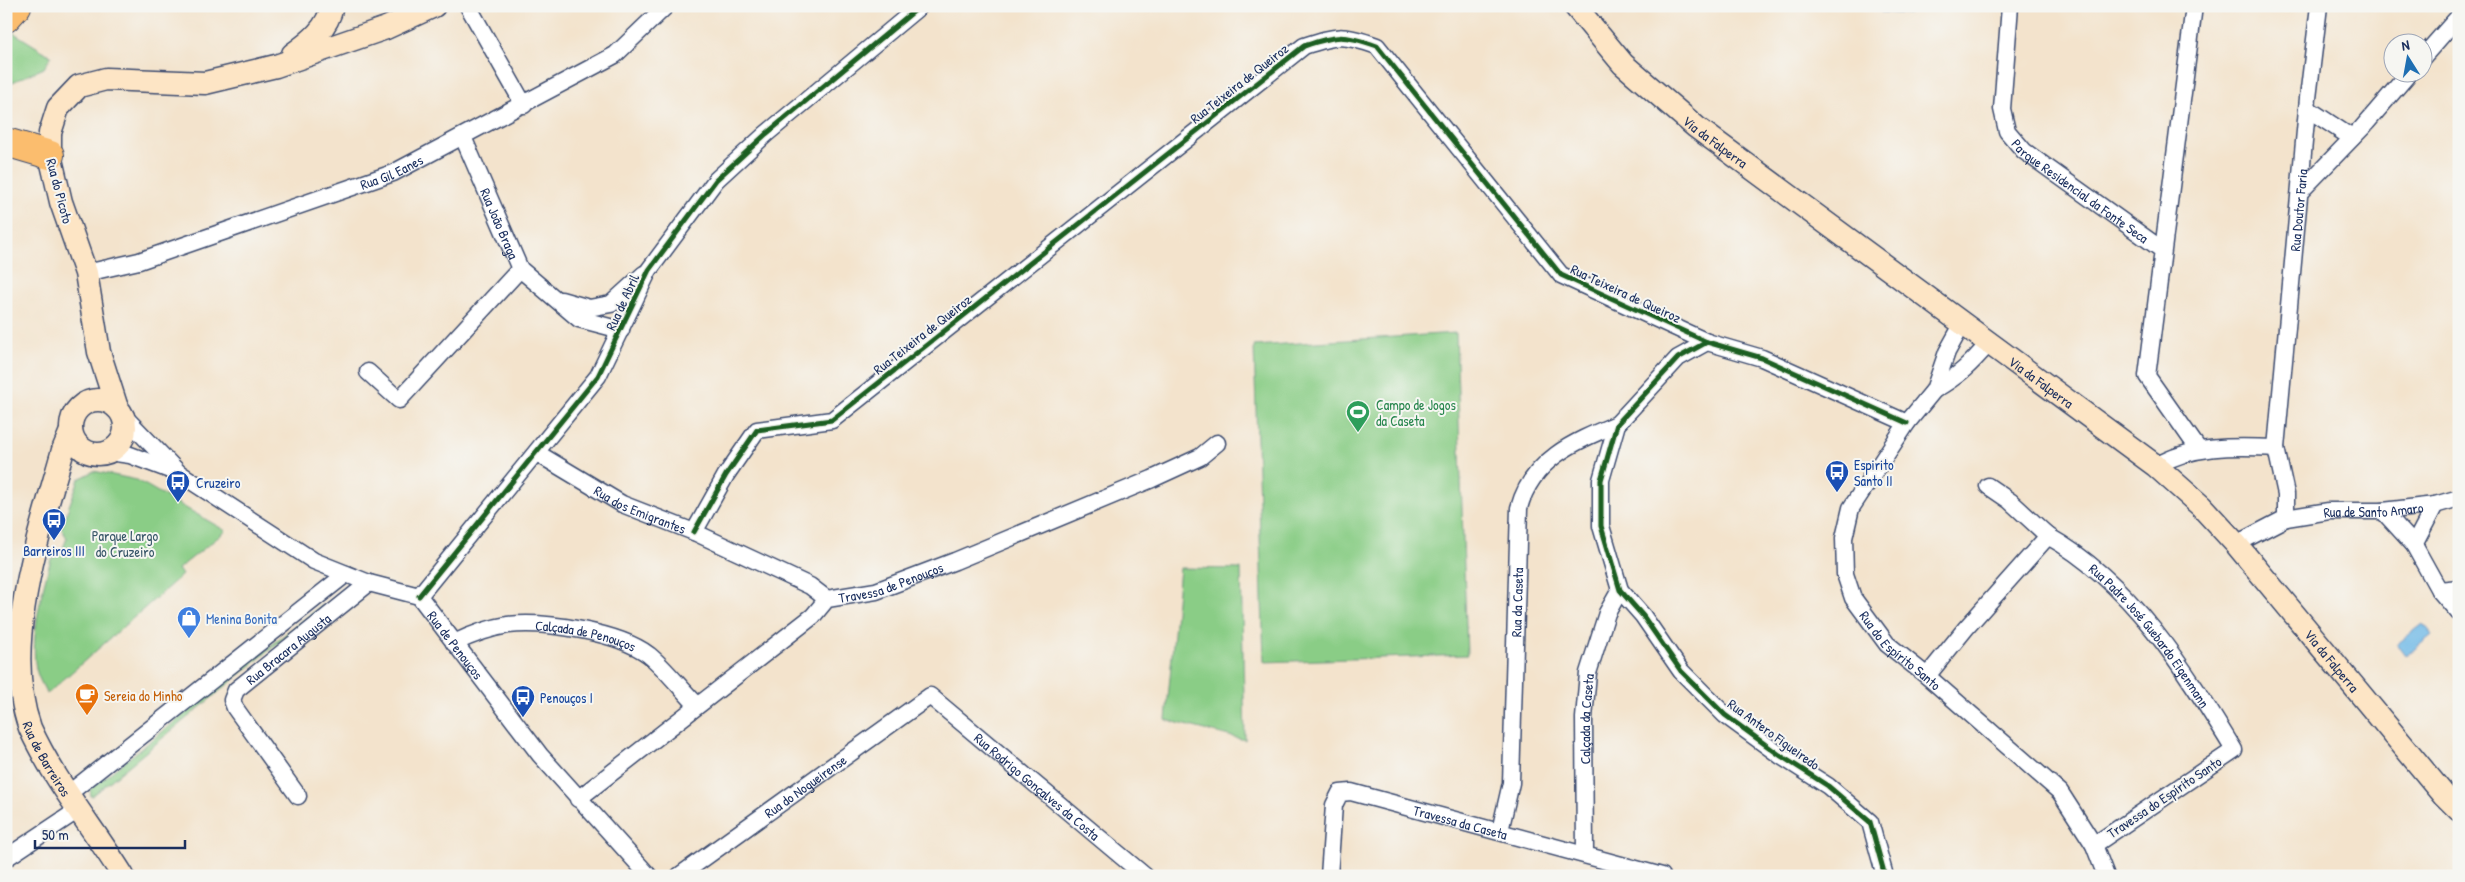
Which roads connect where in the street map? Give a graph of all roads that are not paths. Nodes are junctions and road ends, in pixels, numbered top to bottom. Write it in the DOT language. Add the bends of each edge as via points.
graph roads {
  1 [pos="17,6"];
  2 [pos="332,6"];
  3 [pos="394,6"];
  4 [pos="434,6"];
  5 [pos="468,6"];
  6 [pos="666,6"];
  7 [pos="920,6"];
  8 [pos="1575,6"];
  9 [pos="2010,6"];
  10 [pos="2194,6"];
  11 [pos="2320,6"];
  12 [pos="2459,16"];
  13 [pos="6,18"];
  14 [pos="386,28"];
  15 [pos="2432,47"];
  16 [pos="276,66"];
  17 [pos="2401,82"];
  18 [pos="524,105"];
  19 [pos="2308,109"];
  20 [pos="463,137"];
  21 [pos="2352,138"];
  22 [pos="6,142"];
  23 [pos="50,155"];
  24 [pos="2301,191"];
  25 [pos="2162,249"];
  26 [pos="520,269"];
  27 [pos="649,270"];
  28 [pos="86,273"];
  29 [pos="554,297"];
  30 [pos="1963,323"];
  31 [pos="621,330"];
  32 [pos="1707,342"];
  33 [pos="1989,342"];
  34 [pos="99,352"];
  35 [pos="368,372"];
  36 [pos="1934,390"];
  37 [pos="82,405"];
  38 [pos="119,410"];
  39 [pos="1907,423"];
  40 [pos="1617,424"];
  41 [pos="71,431"];
  42 [pos="1216,443"];
  43 [pos="2276,448"];
  44 [pos="2199,450"];
  45 [pos="98,452"];
  46 [pos="536,453"];
  47 [pos="2156,466"];
  48 [pos="179,473"];
  49 [pos="55,480"];
  50 [pos="1988,486"];
  51 [pos="2459,498"];
  52 [pos="2435,505"];
  53 [pos="2383,511"];
  54 [pos="2286,518"];
  55 [pos="694,532"];
  56 [pos="2048,536"];
  57 [pos="2236,544"];
  58 [pos="2414,545"];
  59 [pos="346,574"];
  60 [pos="369,583"];
  61 [pos="2459,588"];
  62 [pos="1620,590"];
  63 [pos="2439,590"];
  64 [pos="419,596"];
  65 [pos="826,599"];
  66 [pos="2459,613"];
  67 [pos="454,643"];
  68 [pos="1928,676"];
  69 [pos="930,696"];
  70 [pos="697,705"];
  71 [pos="2234,750"];
  72 [pos="298,796"];
  73 [pos="578,799"];
  74 [pos="73,802"];
  75 [pos="2459,810"];
  76 [pos="1500,831"];
  77 [pos="2094,845"];
  78 [pos="1585,854"];
  79 [pos="6,858"];
  80 [pos="122,876"];
  81 [pos="649,876"];
  82 [pos="679,876"];
  83 [pos="1145,876"];
  84 [pos="1328,876"];
  85 [pos="1662,876"];
  86 [pos="1885,876"];
  87 [pos="2106,876"];
  1 -- 13 [label="highway"];
  2 -- 16 [label="street, Rua do Picoto" via="331,14 313,40"];
  3 -- 14 [label="street" via="394,15"];
  4 -- 14 [label="street, Rua do Picoto"];
  5 -- 18 [label="street"];
  6 -- 18 [label="street, Rua Gil Eanes" via="615,55"];
  7 -- 27 [label="street, Rua de Abril" via="766,134 716,180"];
  8 -- 30 [label="street, Via da Falperra" via="1623,64 1696,127"];
  9 -- 25 [label="street, Parque Residencial da Fonte Seca" via="2002,109 2007,131 2024,150"];
  10 -- 25 [label="street, Parque Residencial da Fonte Seca"];
  11 -- 19 [label="street, Rua Doutor Faria"];
  12 -- 15 [label="street"];
  14 -- 16 [label="street, Rua do Picoto"];
  16 -- 23 [label="street, Rua do Picoto" via="205,83 106,79 79,86 58,108 50,133"];
  17 -- 21 [label="street"];
  18 -- 20 [label="street, Rua Gil Eanes"];
  19 -- 21 [label="street"];
  19 -- 24 [label="street, Rua Doutor Faria"];
  20 -- 26 [label="street, Rua João Braga"];
  20 -- 28 [label="street, Rua Gil Eanes" via="393,173 140,261"];
  21 -- 24 [label="street"];
  22 -- 23 [label="highway"];
  23 -- 28 [label="street, Rua do Picoto" via="61,202"];
  24 -- 43 [label="street, Rua Doutor Faria"];
  25 -- 44 [label="street, Parque Residencial da Fonte Seca" via="2147,376"];
  26 -- 29 [label="street, Rua João Braga"];
  26 -- 35 [label="street" via="399,400"];
  27 -- 29 [label="street, Rua João Braga" via="611,304 589,308"];
  27 -- 31 [label="street, Rua de Abril"];
  28 -- 34 [label="street, Rua do Picoto"];
  29 -- 31 [label="street, Rua João Braga" via="579,319"];
  30 -- 33 [label="street, Via da Falperra"];
  30 -- 36 [label="street" via="1947,352"];
  31 -- 46 [label="street, Rua de Abril" via="598,376"];
  32 -- 39 [label="street" via="1762,358"];
  32 -- 40 [label="street, Rua Antero Figueiredo" via="1678,358"];
  32 -- 55 [label="street, Rua Teixeira de Queiroz" via="1561,275 1377,46 1334,36 1304,46 832,420 757,430 726,475"];
  33 -- 36 [label="street" via="1963,372"];
  33 -- 47 [label="street, Via da Falperra"];
  34 -- 37 [label="street, Rua do Picoto"];
  34 -- 38 [label="street, Rua do Picoto"];
  36 -- 39 [label="street, Rua do Espírito Santo"];
  37 -- 38 [label="street" via="99,400"];
  37 -- 41 [label="street, Rua do Picoto" via="71,420"];
  38 -- 45 [label="street, Rua do Picoto" via="125,428 120,444"];
  38 -- 48 [label="street, Rua de Penouços"];
  39 -- 68 [label="street, Rua do Espírito Santo" via="1851,508 1844,538 1845,574 1853,598 1887,644"];
  40 -- 62 [label="street, Rua Antero Figueiredo" via="1601,480 1601,526"];
  40 -- 76 [label="street, Rua da Caseta" via="1554,454 1540,467 1523,494 1519,508 1511,783"];
  41 -- 45 [label="street" via="74,441"];
  41 -- 49 [label="street, Rua de Barreiros"];
  42 -- 65 [label="street, Travessa de Penouços" via="1200,457 1152,479 955,562 876,591"];
  43 -- 44 [label="street"];
  43 -- 54 [label="street, Rua Doutor Faria" via="2286,494"];
  44 -- 47 [label="street" via="2174,456"];
  45 -- 48 [label="street, Rua de Penouços" via="130,456"];
  45 -- 49 [label="street, Rua de Barreiros" via="72,462"];
  46 -- 55 [label="street, Rua dos Emigrantes" via="622,504"];
  46 -- 64 [label="street, Rua de Abril"];
  47 -- 57 [label="street, Via da Falperra" via="2201,506"];
  48 -- 59 [label="street, Rua de Penouços" via="314,561"];
  49 -- 74 [label="street, Rua de Barreiros" via="24,581 16,637 17,681 29,726"];
  50 -- 56 [label="street, Rua Padre José Guebardo Eigenmann" via="2010,501"];
  51 -- 52 [label="street, Rua de Santo Amaro"];
  52 -- 53 [label="street, Rua de Santo Amaro"];
  52 -- 58 [label="street"];
  53 -- 54 [label="street, Rua de Santo Amaro" via="2329,511"];
  53 -- 58 [label="street"];
  54 -- 57 [label="street, Rua de Santo Amaro"];
  55 -- 65 [label="street, Rua dos Emigrantes" via="810,586"];
  56 -- 68 [label="street"];
  56 -- 71 [label="street, Rua Padre José Guebardo Eigenmann" via="2074,550 2136,608 2189,675"];
  57 -- 75 [label="street, Via da Falperra"];
  58 -- 63 [label="street"];
  59 -- 60 [label="street, Rua de Penouços"];
  59 -- 74 [label="street"];
  60 -- 64 [label="street, Rua de Penouços"];
  60 -- 72 [label="street, Rua Bracara Augusta" via="236,690 232,700"];
  61 -- 63 [label="street"];
  62 -- 78 [label="street, Calçada da Caseta" via="1607,613 1588,672 1584,718"];
  62 -- 86 [label="street, Rua Antero Figueiredo" via="1643,616 1681,672 1725,715 1828,786 1870,822"];
  63 -- 66 [label="street"];
  64 -- 67 [label="street, Rua de Penouços"];
  65 -- 70 [label="street, Travessa de Penouços" via="813,616"];
  67 -- 70 [label="street, Calçada de Penouços" via="509,625 561,626 605,635 648,654"];
  67 -- 73 [label="street, Rua de Penouços"];
  68 -- 77 [label="street, Rua do Espírito Santo" via="2060,792"];
  69 -- 82 [label="street, Rua do Nogueirense"];
  69 -- 83 [label="street, Rua Rodrigo Gonçalves da Costa"];
  70 -- 73 [label="street, Travessa de Penouços"];
  71 -- 77 [label="street, Travessa do Espírito Santo"];
  73 -- 81 [label="street, Rua de Penouços"];
  74 -- 79 [label="street"];
  74 -- 80 [label="street, Rua de Barreiros"];
  76 -- 78 [label="street, Travessa da Caseta"];
  76 -- 84 [label="street, Travessa da Caseta" via="1351,792 1340,793 1334,805"];
  77 -- 87 [label="street, Rua do Espírito Santo"];
  78 -- 85 [label="street, Travessa da Caseta"];
}
